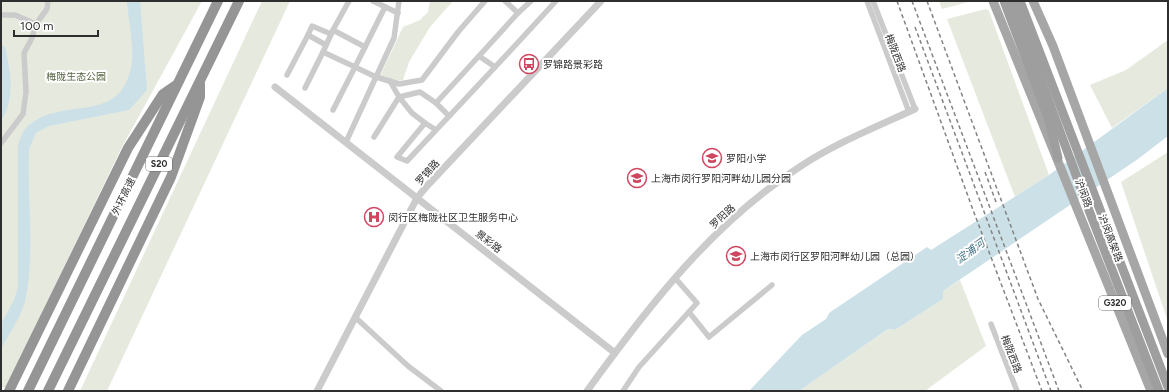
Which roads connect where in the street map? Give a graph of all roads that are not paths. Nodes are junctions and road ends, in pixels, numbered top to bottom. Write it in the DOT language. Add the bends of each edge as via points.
graph roads {
  1 [pos="48,1"];
  2 [pos="218,1"];
  3 [pos="239,1"];
  4 [pos="349,1"];
  5 [pos="373,1"];
  6 [pos="400,1"];
  7 [pos="485,1"];
  8 [pos="505,1"];
  9 [pos="531,1"];
  10 [pos="556,1"];
  11 [pos="601,1"];
  12 [pos="867,1"];
  13 [pos="873,1"];
  14 [pos="993,1"];
  15 [pos="1004,1"];
  16 [pos="1008,1"];
  17 [pos="1012,1"];
  18 [pos="1020,1"];
  19 [pos="1026,1"];
  20 [pos="1034,1"];
  21 [pos="1040,1"];
  22 [pos="385,7"];
  23 [pos="398,13"];
  24 [pos="518,13"];
  25 [pos="1,15"];
  26 [pos="878,22"];
  27 [pos="36,24"];
  28 [pos="332,32"];
  29 [pos="308,35"];
  30 [pos="326,45"];
  31 [pos="1053,46"];
  32 [pos="364,47"];
  33 [pos="323,52"];
  34 [pos="479,56"];
  35 [pos="1046,64"];
  36 [pos="1036,66"];
  37 [pos="354,67"];
  38 [pos="495,67"];
  39 [pos="287,75"];
  40 [pos="376,77"];
  41 [pos="390,81"];
  42 [pos="199,82"];
  43 [pos="178,84"];
  44 [pos="275,86"];
  45 [pos="305,88"];
  46 [pos="399,97"];
  47 [pos="436,103"];
  48 [pos="333,110"];
  49 [pos="912,110"];
  50 [pos="449,116"];
  51 [pos="425,123"];
  52 [pos="436,130"];
  53 [pos="374,137"];
  54 [pos="346,142"];
  55 [pos="1,143"];
  56 [pos="1058,158"];
  57 [pos="417,198"];
  58 [pos="676,279"];
  59 [pos="772,285"];
  60 [pos="689,312"];
  61 [pos="355,317"];
  62 [pos="991,324"];
  63 [pos="615,353"];
  64 [pos="1168,354"];
  65 [pos="1168,387"];
  66 [pos="9,391"];
  67 [pos="28,391"];
  68 [pos="48,391"];
  69 [pos="68,391"];
  70 [pos="317,391"];
  71 [pos="442,391"];
  72 [pos="587,391"];
  73 [pos="623,391"];
  74 [pos="1017,391"];
  75 [pos="1151,391"];
  76 [pos="1159,391"];
  1 -- 27 [label="street" via="47,9"];
  2 -- 43 [label="highway, 外环高速 / S20"];
  3 -- 42 [label="highway, 外环高速 / S20"];
  4 -- 28 [label="street"];
  5 -- 22 [label="street"];
  6 -- 23 [label="street"];
  7 -- 41 [label="street" via="422,80 399,84"];
  8 -- 24 [label="street"];
  9 -- 24 [label="street"];
  10 -- 38 [label="street"];
  11 -- 57 [label="street, 罗锦路"];
  12 -- 26 [label="street, 梅陇西路"];
  13 -- 26 [label="street, 梅陇西路"];
  14 -- 56 [label="main road"];
  15 -- 56 [label="highway, 沪闵路 / G320" via="1049,120"];
  16 -- 36 [label="highway"];
  17 -- 36 [label="highway, 沪闵高架路"];
  18 -- 35 [label="highway, 沪闵高架路"];
  19 -- 35 [label="highway"];
  20 -- 31 [label="main road, 沪闵路 / G320"];
  21 -- 31 [label="main road"];
  22 -- 23 [label="street"];
  22 -- 32 [label="street"];
  23 -- 40 [label="street" via="394,38"];
  24 -- 34 [label="street"];
  25 -- 27 [label="street" via="15,15"];
  26 -- 49 [label="street, 梅陇西路"];
  27 -- 55 [label="street" via="24,53 26,92 23,114"];
  28 -- 29 [label="street" via="312,26"];
  28 -- 30 [label="street"];
  28 -- 32 [label="street"];
  29 -- 30 [label="street"];
  29 -- 39 [label="street"];
  30 -- 33 [label="street"];
  31 -- 64 [label="main road, 沪闵路 / G320"];
  32 -- 37 [label="street"];
  33 -- 37 [label="street"];
  33 -- 45 [label="street"];
  34 -- 38 [label="street"];
  34 -- 47 [label="street"];
  35 -- 65 [label="highway, 沪闵高架路"];
  36 -- 76 [label="highway, 沪闵高架路"];
  37 -- 40 [label="street"];
  37 -- 48 [label="street"];
  38 -- 50 [label="street"];
  40 -- 41 [label="street"];
  40 -- 54 [label="street"];
  41 -- 46 [label="street"];
  42 -- 68 [label="highway, 外环高速 / S20"];
  42 -- 69 [label="highway" via="200,96 177,165"];
  43 -- 66 [label="highway" via="164,94 128,148"];
  43 -- 67 [label="highway, 外环高速 / S20"];
  44 -- 54 [label="street, 景彩路"];
  46 -- 47 [label="street" via="420,92"];
  46 -- 51 [label="street"];
  46 -- 53 [label="street"];
  47 -- 50 [label="street"];
  49 -- 58 [label="street, 罗阳路" via="829,150 767,189 732,220"];
  50 -- 52 [label="street"];
  51 -- 52 [label="street"];
  51 -- 52 [label="street" via="397,157 407,161"];
  54 -- 57 [label="street, 景彩路"];
  56 -- 75 [label="main road, 沪闵路 / G320"];
  57 -- 61 [label="street, 罗锦路"];
  57 -- 63 [label="street, 景彩路"];
  58 -- 60 [label="street" via="697,303"];
  58 -- 63 [label="street, 罗阳路"];
  59 -- 60 [label="street" via="709,337"];
  60 -- 73 [label="street" via="639,367"];
  61 -- 70 [label="street, 罗锦路"];
  61 -- 71 [label="street" via="408,366"];
  62 -- 74 [label="street, 梅陇西路"];
  63 -- 72 [label="street, 罗阳路"];
}
